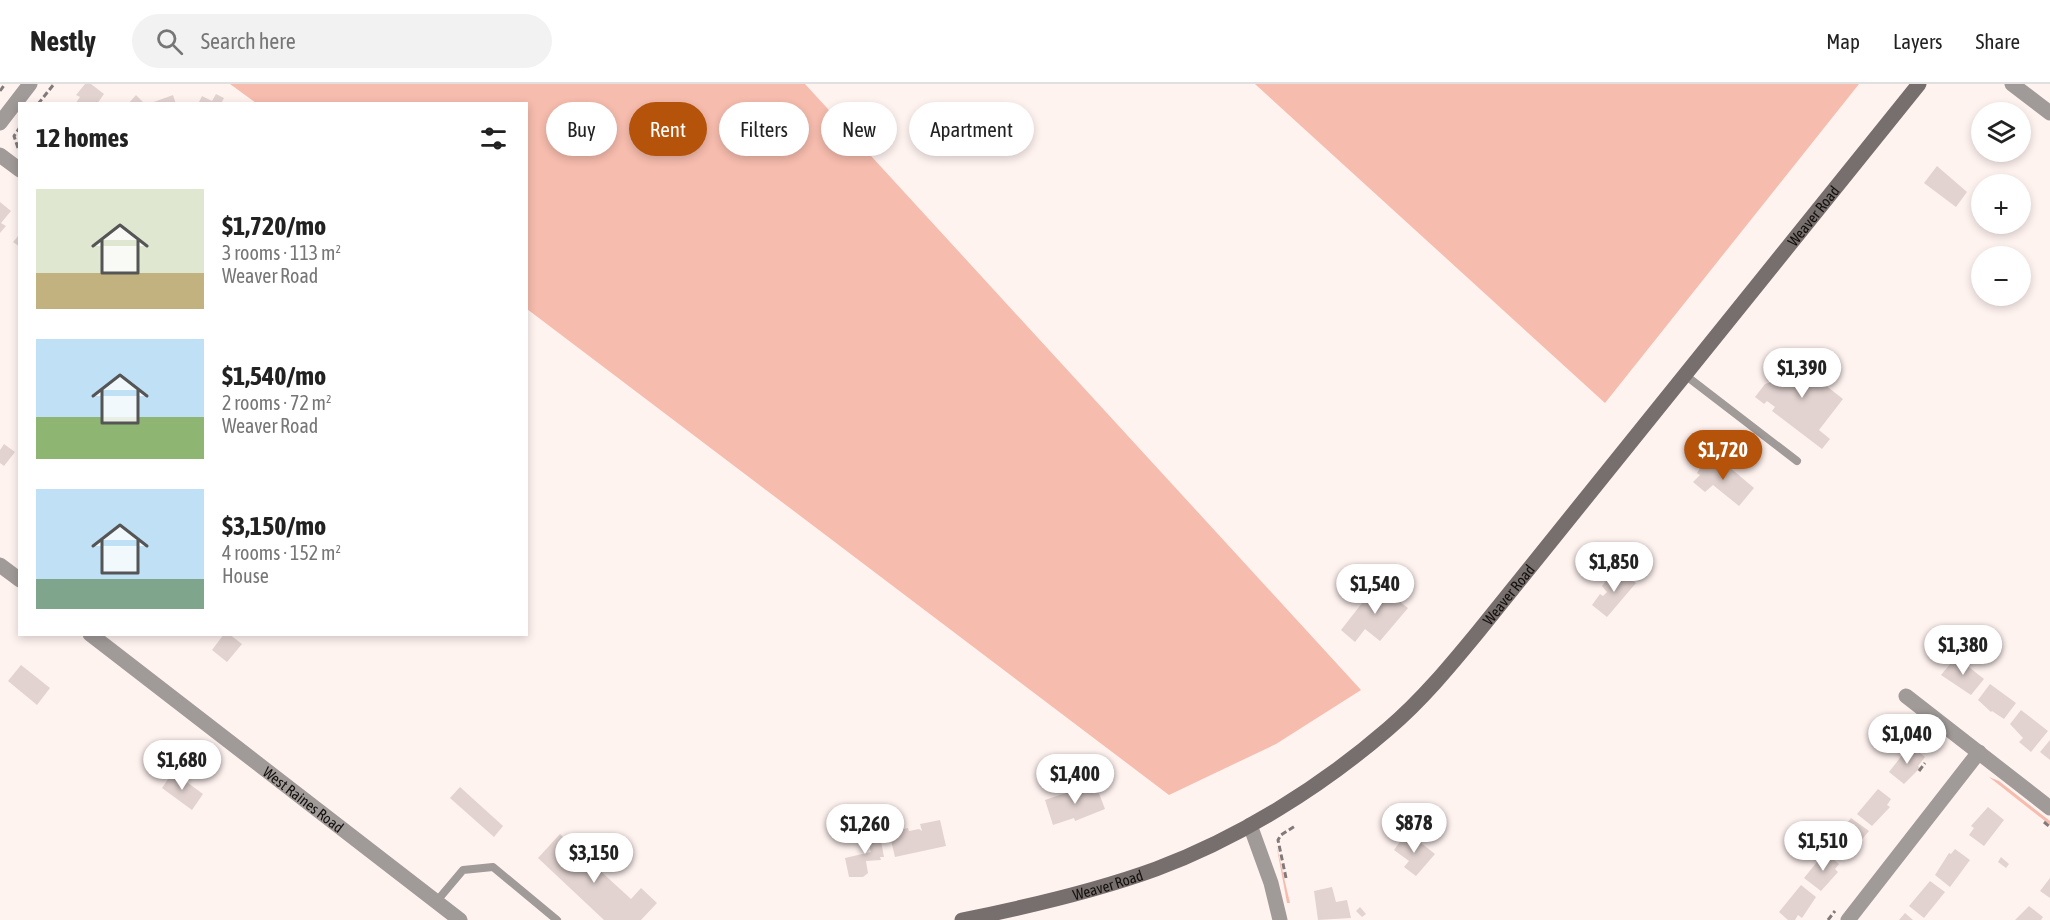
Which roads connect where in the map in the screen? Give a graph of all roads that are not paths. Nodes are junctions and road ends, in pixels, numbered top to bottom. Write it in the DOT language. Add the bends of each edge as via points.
graph roads {
  1 [pos="30,84"];
  2 [pos="1919,84"];
  3 [pos="2012,84"];
  4 [pos="2050,113"];
  5 [pos="0,123"];
  6 [pos="0,155"];
  7 [pos="18,168"];
  8 [pos="1685,375"];
  9 [pos="1797,461"];
  10 [pos="0,565"];
  11 [pos="18,578"];
  12 [pos="93,636"];
  13 [pos="1906,696"];
  14 [pos="1979,752"];
  15 [pos="2046,814"];
  16 [pos="1250,825"];
  17 [pos="436,902"];
  18 [pos="554,919"];
  19 [pos="460,920"];
  20 [pos="962,920"];
  21 [pos="1280,920"];
  22 [pos="1848,920"];
  1 -- 5 [label="street"];
  2 -- 8 [label="main road, Weaver Road"];
  3 -- 4 [label="street"];
  6 -- 7 [label="street"];
  8 -- 9 [label="lane"];
  8 -- 16 [label="main road, Weaver Road" via="1486,623 1417,701 1342,766"];
  10 -- 11 [label="street"];
  12 -- 17 [label="street, West Raines Road"];
  13 -- 14 [label="street"];
  14 -- 15 [label="street"];
  14 -- 22 [label="street"];
  16 -- 20 [label="main road, Weaver Road" via="1156,869 1031,907"];
  16 -- 21 [label="street"];
  17 -- 18 [label="lane" via="463,870 493,867"];
  17 -- 19 [label="street, West Raines Road"];
}
